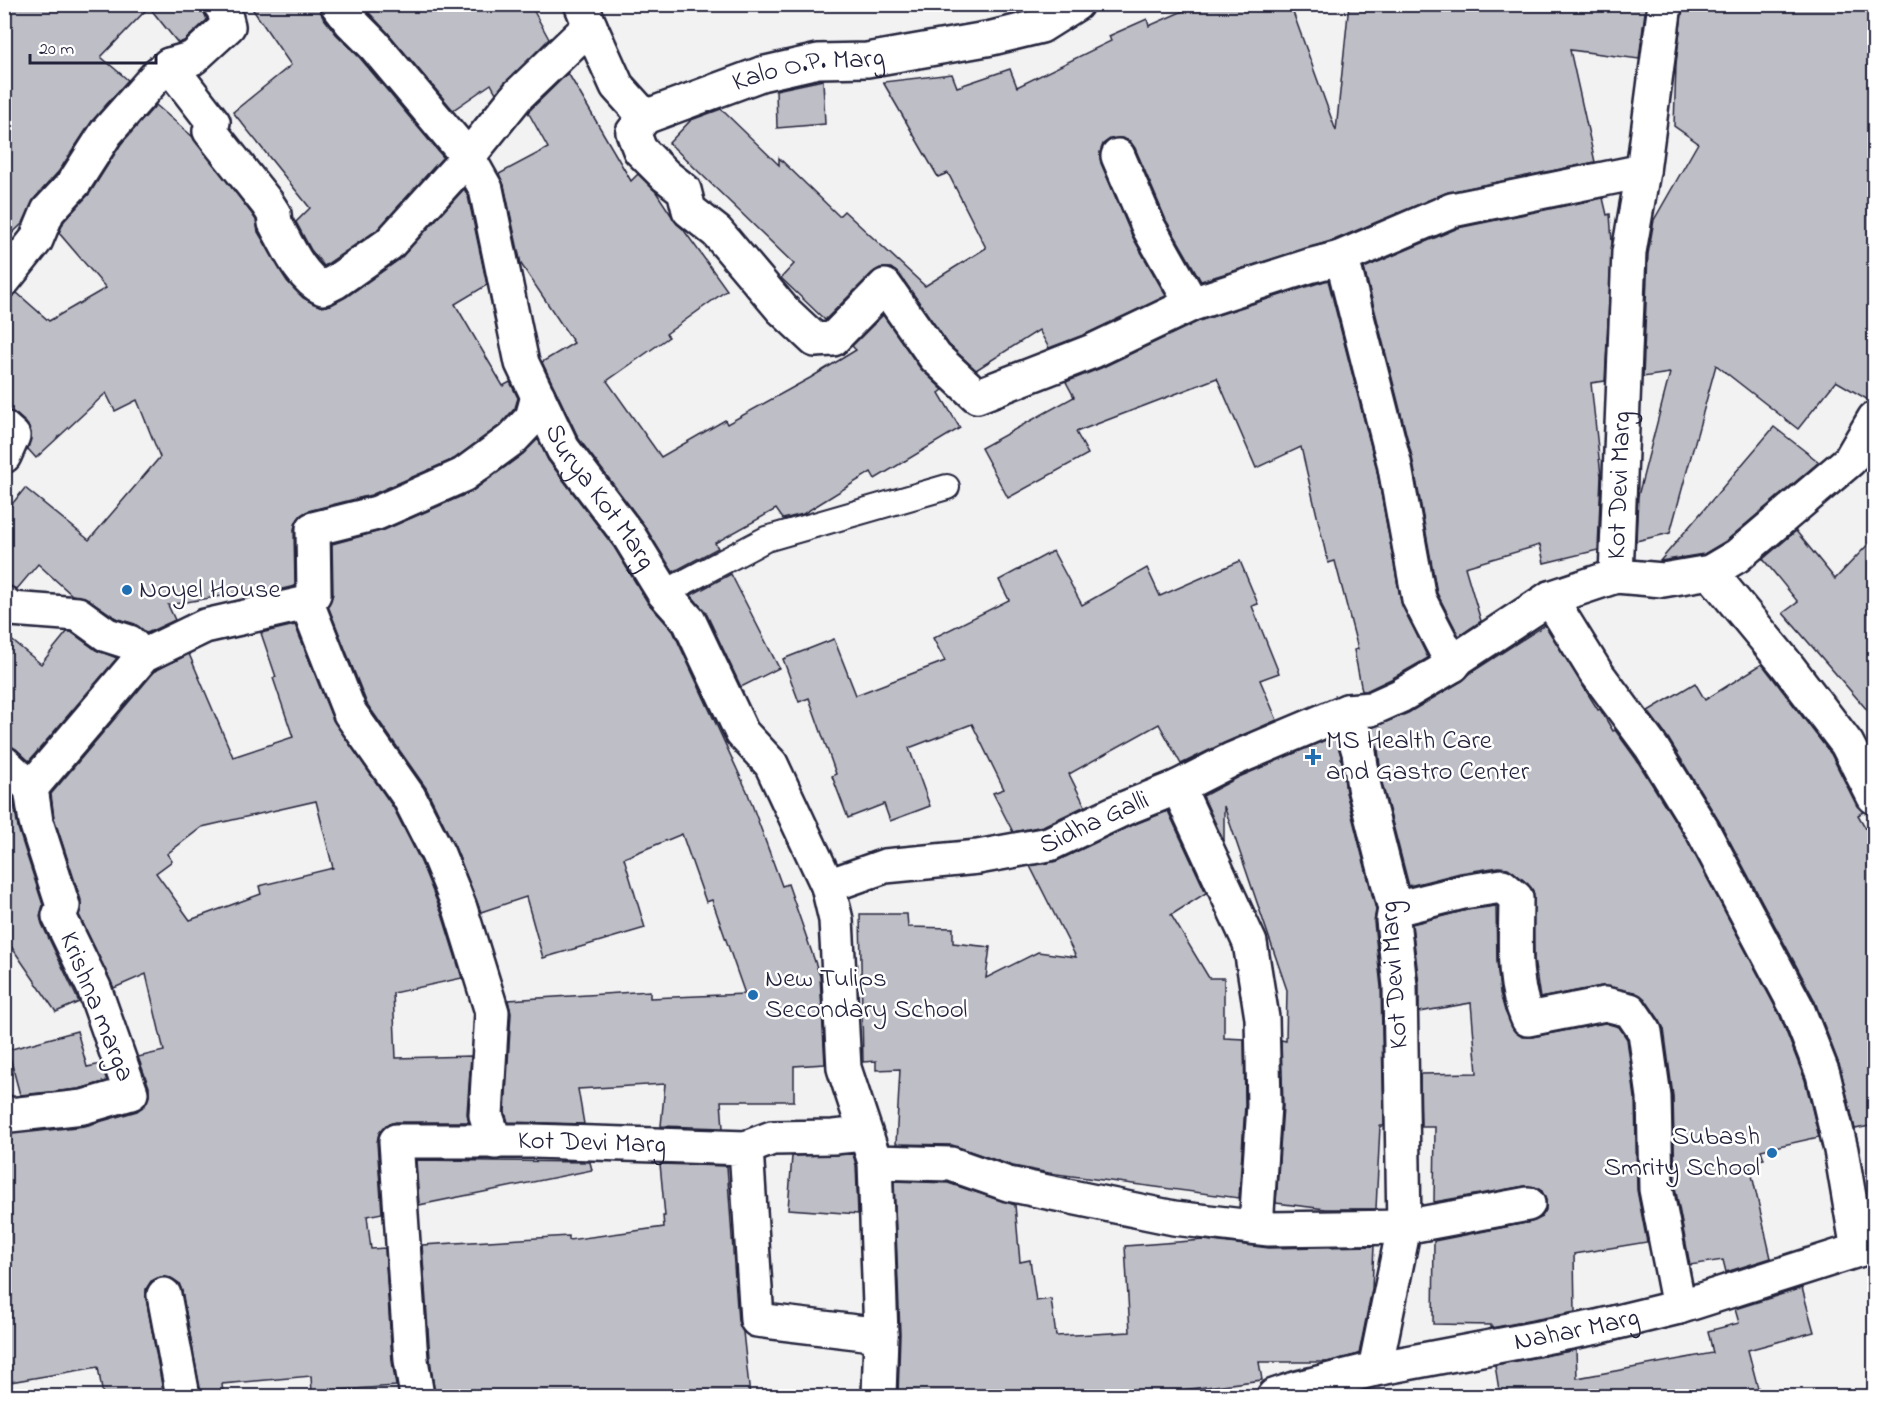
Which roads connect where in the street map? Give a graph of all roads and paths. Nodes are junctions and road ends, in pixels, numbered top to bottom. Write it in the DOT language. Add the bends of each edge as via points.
graph roads {
  1 [pos="220,4"];
  2 [pos="337,4"];
  3 [pos="1076,4"];
  4 [pos="1665,4"];
  5 [pos="585,15"];
  6 [pos="168,65"];
  7 [pos="645,117"];
  8 [pos="1118,156"];
  9 [pos="468,157"];
  10 [pos="1643,171"];
  11 [pos="1340,258"];
  12 [pos="4,280"];
  13 [pos="1192,304"];
  14 [pos="538,396"];
  15 [pos="1873,426"];
  16 [pos="4,428"];
  17 [pos="4,456"];
  18 [pos="947,487"];
  19 [pos="1710,572"];
  20 [pos="1616,576"];
  21 [pos="664,593"];
  22 [pos="1550,598"];
  23 [pos="4,603"];
  24 [pos="307,603"];
  25 [pos="143,656"];
  26 [pos="1453,665"];
  27 [pos="1347,711"];
  28 [pos="4,763"];
  29 [pos="1178,787"];
  30 [pos="31,788"];
  31 [pos="1875,797"];
  32 [pos="828,886"];
  33 [pos="1395,909"];
  34 [pos="4,1112"];
  35 [pos="495,1142"];
  36 [pos="746,1148"];
  37 [pos="870,1148"];
  38 [pos="1528,1204"];
  39 [pos="1256,1227"];
  40 [pos="1404,1227"];
  41 [pos="1866,1248"];
  42 [pos="164,1295"];
  43 [pos="1679,1308"];
  44 [pos="881,1335"];
  45 [pos="1375,1369"];
  46 [pos="183,1396"];
  47 [pos="417,1396"];
  48 [pos="879,1396"];
  49 [pos="1274,1396"];
  1 -- 6 [label="street" via="228,26 193,58"];
  2 -- 9 [label="street, Surya Kot Marg"];
  3 -- 7 [label="street, Kalo O.P. Marg" via="1041,26 992,38 867,60 818,61 760,74"];
  4 -- 10 [label="street, Kot Devi Marg"];
  5 -- 7 [label="street" via="617,86"];
  5 -- 9 [label="street"];
  6 -- 9 [label="street" via="213,122 210,131 267,203 300,267 323,288 389,244"];
  6 -- 12 [label="street" via="106,133 74,183 48,211 36,240"];
  7 -- 13 [label="street" via="633,132 640,150 684,190 689,210 717,232 782,309 815,340 833,339 885,286 935,357 976,396 1093,351"];
  8 -- 13 [label="street" via="1149,228"];
  9 -- 14 [label="street, Surya Kot Marg" via="486,189 522,363"];
  10 -- 11 [label="street" via="1452,210"];
  10 -- 20 [label="street, Kot Devi Marg" via="1629,252"];
  11 -- 13 [label="street"];
  11 -- 26 [label="street" via="1394,462 1419,599"];
  14 -- 21 [label="street, Surya Kot Marg" via="564,449 629,536"];
  14 -- 24 [label="street" via="532,418 512,439 463,475 377,513 313,529 314,594"];
  15 -- 19 [label="street" via="1850,460 1737,556"];
  16 -- 17 [label="street" via="13,436"];
  18 -- 21 [label="lane" via="766,539"];
  19 -- 20 [label="street" via="1663,580"];
  19 -- 31 [label="street" via="1847,744"];
  20 -- 22 [label="street, Kot Devi Marg"];
  21 -- 32 [label="street, Surya Kot Marg" via="689,621 742,733 771,764"];
  22 -- 26 [label="street, Kot Devi Marg"];
  22 -- 41 [label="street" via="1703,831 1797,1008 1823,1074"];
  23 -- 25 [label="street" via="11,609 78,614 108,635 129,642"];
  24 -- 25 [label="street" via="206,626"];
  24 -- 35 [label="street" via="350,713 409,796 460,908 492,1012 486,1115"];
  25 -- 30 [label="street"];
  26 -- 27 [label="street, Kot Devi Marg" via="1371,709"];
  27 -- 29 [label="street, Sidha Galli"];
  27 -- 33 [label="street, Kot Devi Marg"];
  28 -- 30 [label="street"];
  29 -- 32 [label="street, Sidha Galli" via="1049,844 885,866"];
  29 -- 39 [label="street" via="1250,943 1262,1018 1264,1105"];
  30 -- 34 [label="street, Krishna marga" via="36,822 63,906 58,916 94,988 131,1093 83,1107 9,1115"];
  32 -- 37 [label="street, Surya Kot Marg" via="836,920 844,1068"];
  33 -- 40 [label="street, Kot Devi Marg"];
  33 -- 43 [label="street" via="1502,886 1516,897 1516,965 1520,1002 1528,1019 1605,1004 1630,1010 1645,1032 1654,1097 1656,1189"];
  35 -- 36 [label="street, Kot Devi Marg"];
  35 -- 47 [label="street, Kot Devi Marg" via="396,1141 411,1360"];
  36 -- 37 [label="street" via="772,1138 833,1137"];
  36 -- 44 [label="street" via="757,1320"];
  37 -- 39 [label="street" via="951,1164 1008,1184 1174,1218"];
  37 -- 44 [label="street, Surya Kot Marg"];
  38 -- 40 [label="street"];
  39 -- 40 [label="street"];
  40 -- 45 [label="street, Kot Devi Marg"];
  41 -- 43 [label="street, Nahar Marg"];
  42 -- 46 [label="street"];
  43 -- 45 [label="street, Nahar Marg"];
  44 -- 48 [label="street, Surya Kot Marg"];
  45 -- 49 [label="street, Nahar Marg"];
}
